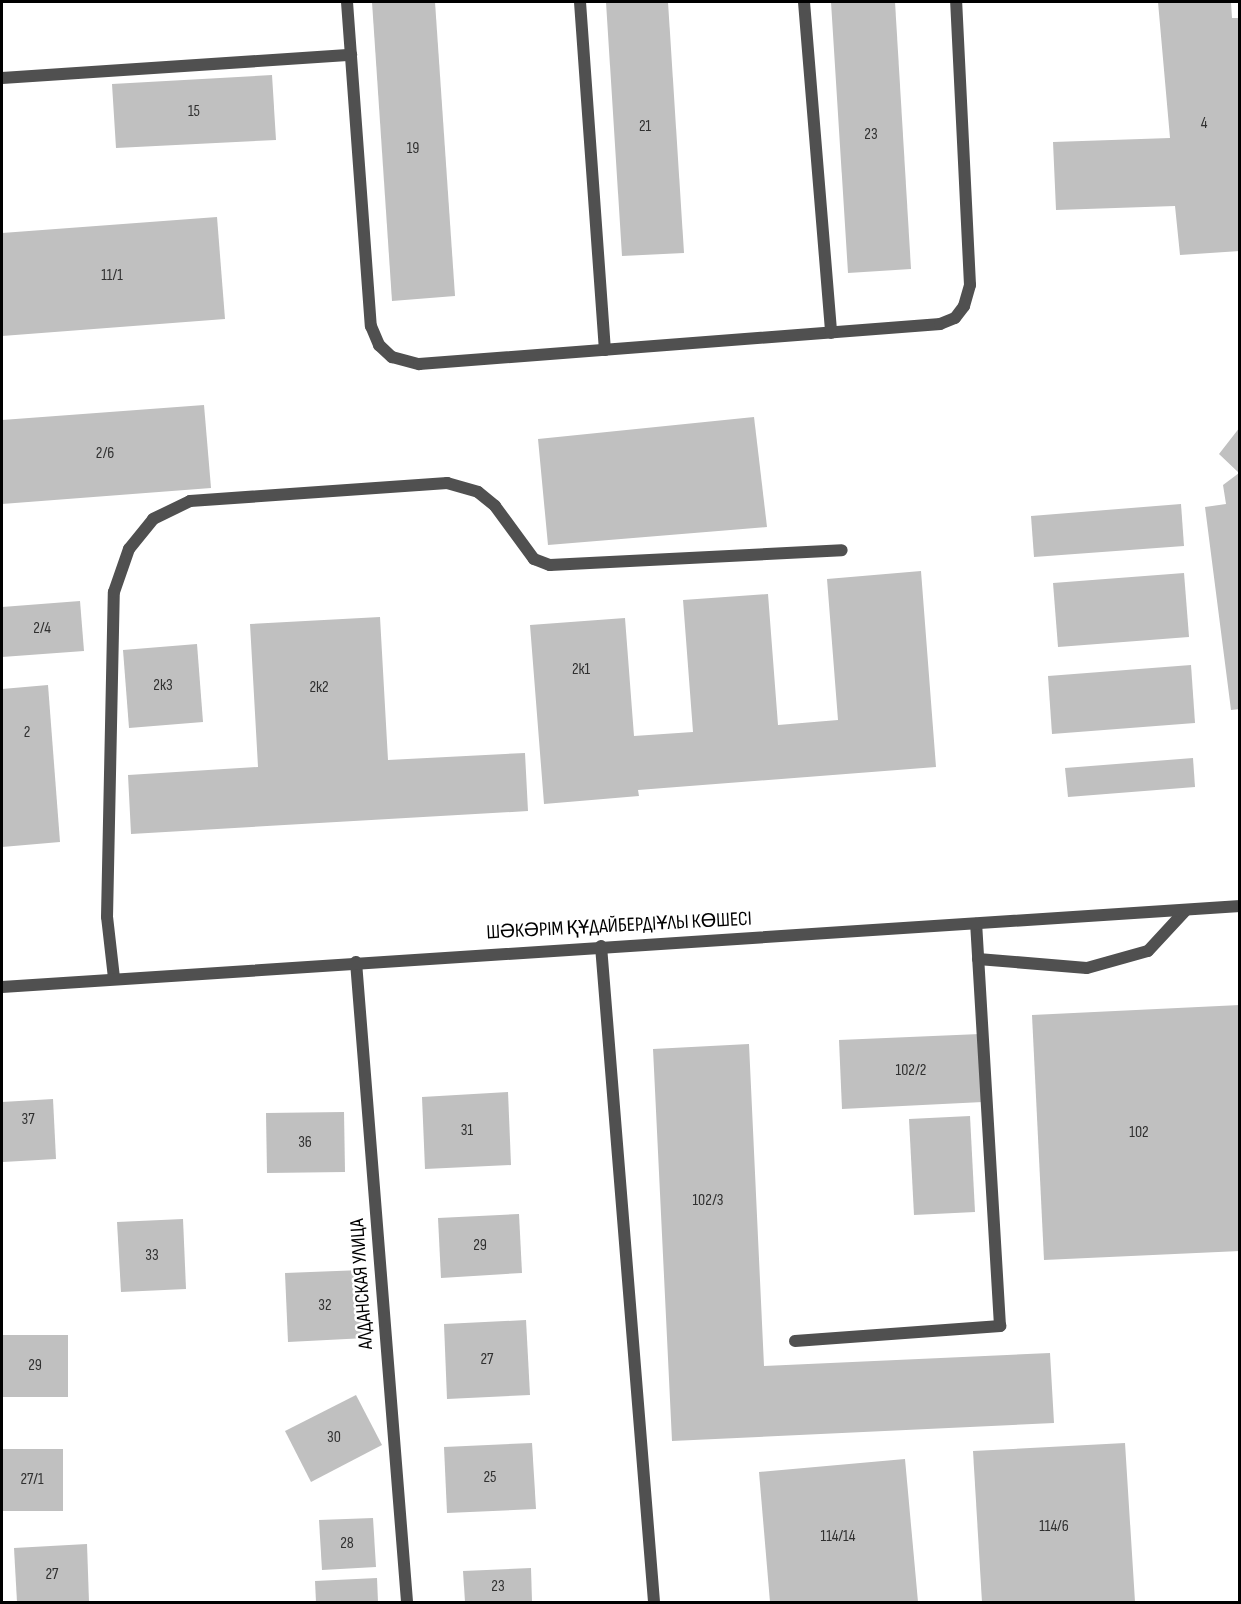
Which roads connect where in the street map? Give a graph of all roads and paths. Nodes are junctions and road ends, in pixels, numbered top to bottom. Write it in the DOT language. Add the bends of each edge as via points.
graph roads {
  1 [pos="347,2"];
  2 [pos="580,2"];
  3 [pos="804,2"];
  4 [pos="956,2"];
  5 [pos="351,56"];
  6 [pos="2,78"];
  7 [pos="831,333"];
  8 [pos="605,350"];
  9 [pos="842,550"];
  10 [pos="1239,906"];
  11 [pos="1186,910"];
  12 [pos="976,924"];
  13 [pos="601,946"];
  14 [pos="978,958"];
  15 [pos="356,962"];
  16 [pos="114,978"];
  17 [pos="2,987"];
  18 [pos="795,1341"];
  19 [pos="407,1602"];
  20 [pos="654,1602"];
  1 -- 5 [label="street"];
  2 -- 8 [label="street"];
  3 -- 7 [label="street"];
  4 -- 7 [label="street" via="970,285 964,306 955,318 940,324"];
  5 -- 6 [label="street"];
  5 -- 8 [label="street" via="372,326 379,345 392,357 418,364"];
  7 -- 8 [label="street"];
  9 -- 16 [label="street" via="550,565 534,559 495,506 478,492 447,483 190,501 153,519 129,549 114,592 107,917"];
  10 -- 11 [label="street, ШӘКӘРІМ ҚҰДАЙБЕРДІҰЛЫ КӨШЕСІ"];
  11 -- 12 [label="street, ШӘКӘРІМ ҚҰДАЙБЕРДІҰЛЫ КӨШЕСІ"];
  11 -- 14 [label="street" via="1148,951 1087,968"];
  12 -- 13 [label="street, ШӘКӘРІМ ҚҰДАЙБЕРДІҰЛЫ КӨШЕСІ"];
  12 -- 14 [label="street"];
  13 -- 15 [label="street, ШӘКӘРІМ ҚҰДАЙБЕРДІҰЛЫ КӨШЕСІ"];
  13 -- 20 [label="street"];
  14 -- 18 [label="street" via="1000,1326"];
  15 -- 16 [label="street, ШӘКӘРІМ ҚҰДАЙБЕРДІҰЛЫ КӨШЕСІ"];
  15 -- 19 [label="street, АЛДАНСКАЯ УЛИЦА"];
  16 -- 17 [label="street, ШӘКӘРІМ ҚҰДАЙБЕРДІҰЛЫ КӨШЕСІ"];
}
